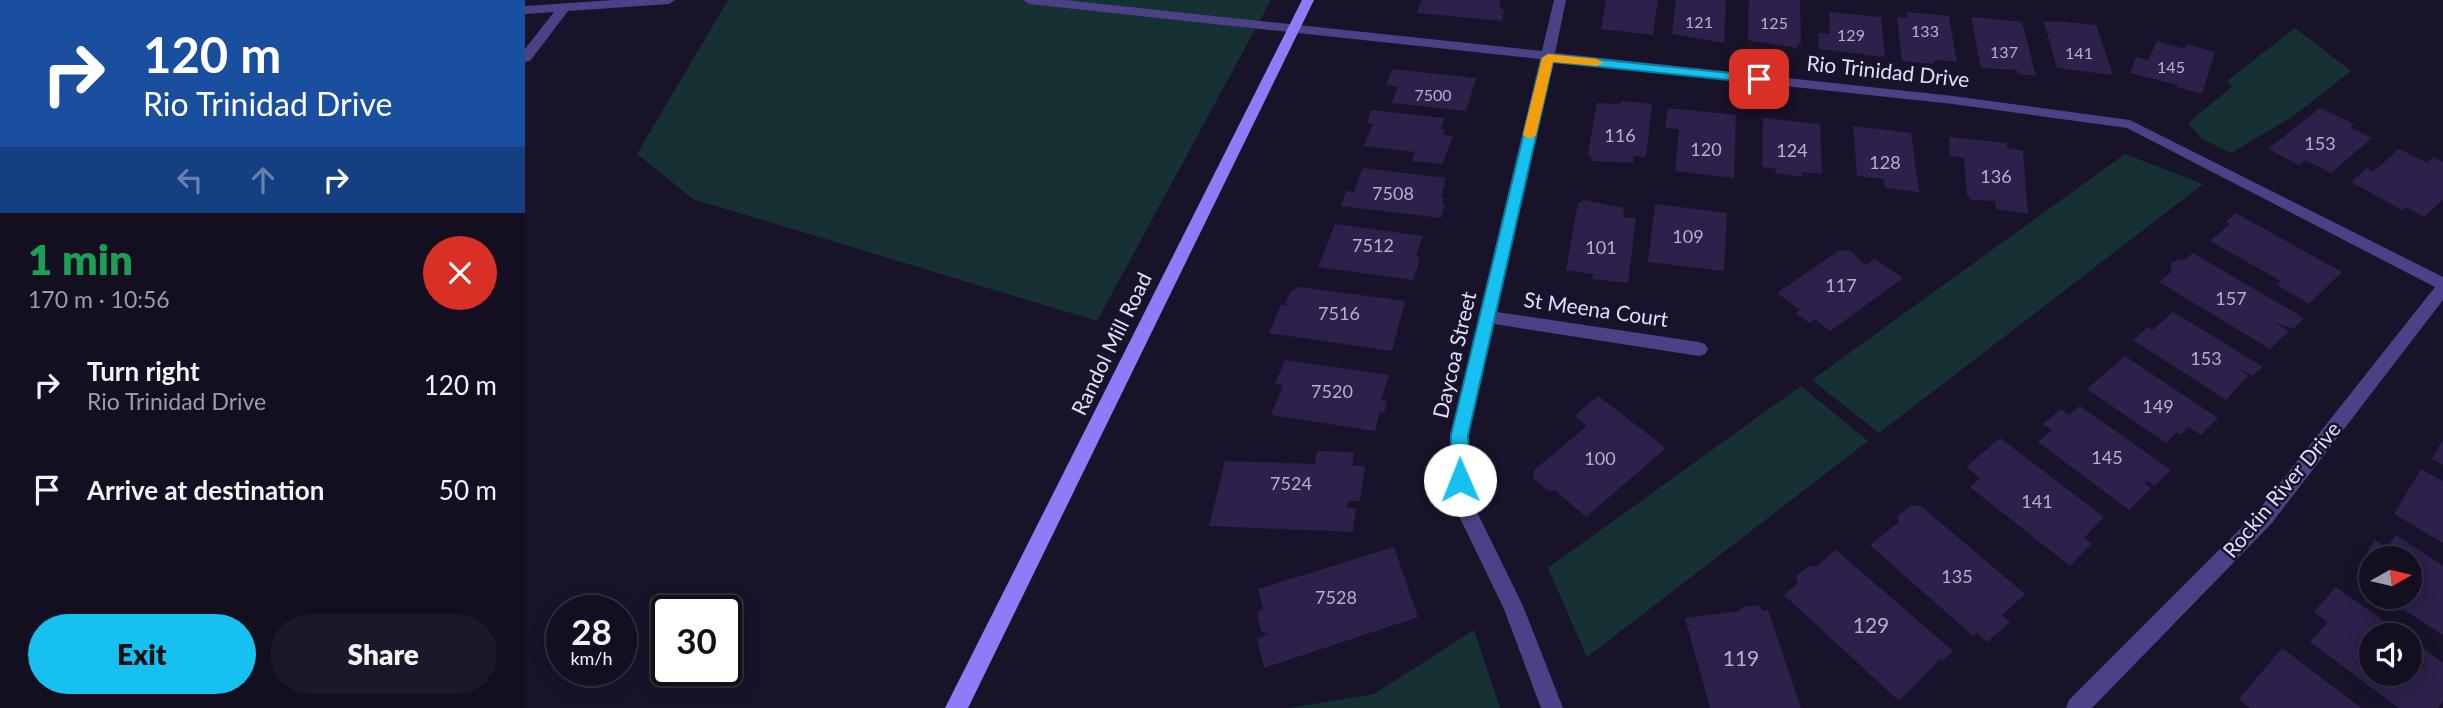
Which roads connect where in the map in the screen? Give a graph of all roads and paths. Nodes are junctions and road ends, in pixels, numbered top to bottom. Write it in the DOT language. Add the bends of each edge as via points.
graph roads {
  1 [pos="669,0"];
  2 [pos="1029,0"];
  3 [pos="1308,0"];
  4 [pos="1560,0"];
  5 [pos="564,7"];
  6 [pos="525,10"];
  7 [pos="1292,30"];
  8 [pos="525,58"];
  9 [pos="1548,58"];
  10 [pos="2443,286"];
  11 [pos="1487,317"];
  12 [pos="1699,349"];
  13 [pos="957,708"];
  14 [pos="1552,708"];
  15 [pos="2077,708"];
  1 -- 5 [label="street"];
  2 -- 7 [label="street, Rio Trinidad Drive"];
  3 -- 7 [label="main road, Randol Mill Road"];
  4 -- 9 [label="street, Daycoa Street"];
  5 -- 6 [label="street"];
  5 -- 8 [label="street"];
  7 -- 9 [label="street, Rio Trinidad Drive"];
  7 -- 13 [label="main road, Randol Mill Road"];
  9 -- 10 [label="street, Rio Trinidad Drive" via="1954,100 2130,124"];
  9 -- 11 [label="street, Daycoa Street"];
  10 -- 15 [label="street, Rockin River Drive" via="2265,518"];
  11 -- 12 [label="street, St Meena Court"];
  11 -- 14 [label="street, Daycoa Street" via="1460,435 1458,471 1467,512 1513,606"];
}
